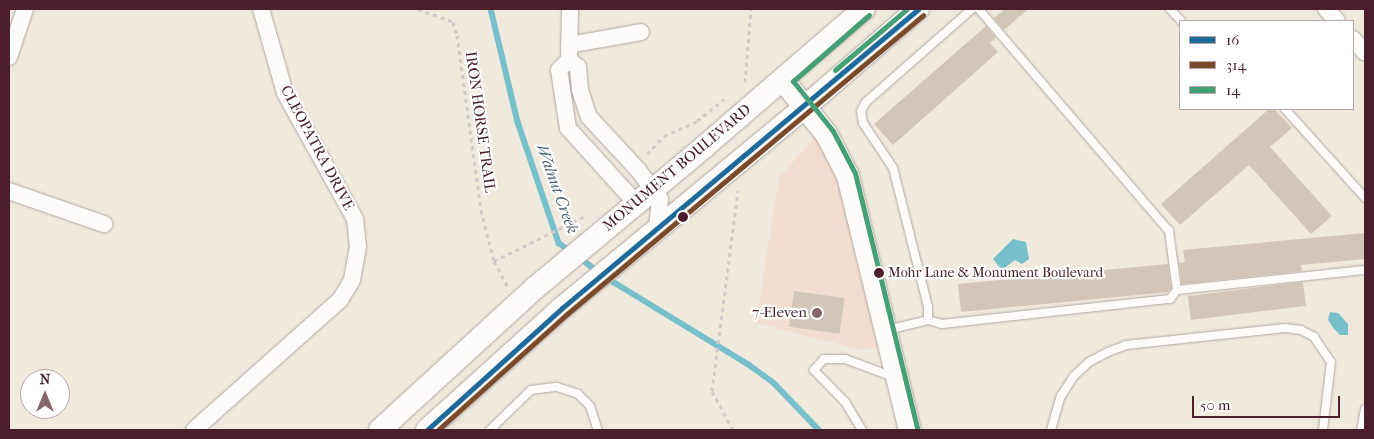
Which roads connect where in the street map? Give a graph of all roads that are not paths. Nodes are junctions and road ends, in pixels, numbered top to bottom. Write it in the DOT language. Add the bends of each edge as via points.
graph roads {
  1 [pos="25,9"];
  2 [pos="261,9"];
  3 [pos="570,9"];
  4 [pos="864,9"];
  5 [pos="918,9"];
  6 [pos="972,9"];
  7 [pos="980,9"];
  8 [pos="1170,9"];
  9 [pos="1326,9"];
  10 [pos="1180,20"];
  11 [pos="1336,20"];
  12 [pos="641,32"];
  13 [pos="1354,40"];
  14 [pos="569,53"];
  15 [pos="1365,54"];
  16 [pos="9,58"];
  17 [pos="783,80"];
  18 [pos="806,106"];
  19 [pos="1286,110"];
  20 [pos="9,191"];
  21 [pos="644,196"];
  22 [pos="1365,198"];
  23 [pos="104,224"];
  24 [pos="657,228"];
  25 [pos="1365,270"];
  26 [pos="1177,290"];
  27 [pos="928,320"];
  28 [pos="887,330"];
  29 [pos="898,378"];
  30 [pos="1365,409"];
  31 [pos="194,430"];
  32 [pos="380,430"];
  33 [pos="427,430"];
  34 [pos="490,430"];
  35 [pos="598,430"];
  36 [pos="862,430"];
  37 [pos="910,430"];
  38 [pos="1051,430"];
  39 [pos="1323,430"];
  40 [pos="1361,430"];
  1 -- 16 [label="street"];
  2 -- 31 [label="street, CLEOPATRA DRIVE" via="285,94 355,219 358,247 352,280 340,300"];
  3 -- 14 [label="street"];
  4 -- 17 [label="main road, MONUMENT BOULEVARD"];
  5 -- 18 [label="main road"];
  6 -- 27 [label="lane" via="866,102 861,111 863,122 893,168 928,307"];
  7 -- 26 [label="lane" via="1169,231"];
  8 -- 10 [label="lane"];
  9 -- 11 [label="street"];
  12 -- 14 [label="street"];
  13 -- 15 [label="street"];
  14 -- 21 [label="street" via="578,67 580,90 589,117"];
  14 -- 21 [label="street" via="559,70 568,128"];
  17 -- 18 [label="main road"];
  17 -- 21 [label="main road, MONUMENT BOULEVARD"];
  18 -- 24 [label="main road"];
  18 -- 28 [label="main road" via="828,135 848,176"];
  19 -- 22 [label="lane"];
  20 -- 23 [label="street"];
  21 -- 24 [label="street" via="660,199"];
  21 -- 32 [label="main road, MONUMENT BOULEVARD" via="596,221 535,288"];
  24 -- 33 [label="main road" via="562,308"];
  25 -- 26 [label="lane"];
  26 -- 27 [label="lane" via="1170,299 942,324"];
  27 -- 28 [label="lane"];
  28 -- 29 [label="main road"];
  29 -- 36 [label="lane" via="845,359 824,359 814,370 845,402"];
  29 -- 37 [label="main road"];
  30 -- 40 [label="lane"];
  34 -- 35 [label="lane" via="531,390 557,387 578,394 590,406"];
  38 -- 39 [label="lane" via="1061,396 1074,376 1089,362 1108,352 1126,345 1285,328 1302,330 1314,337 1331,362"];
}
